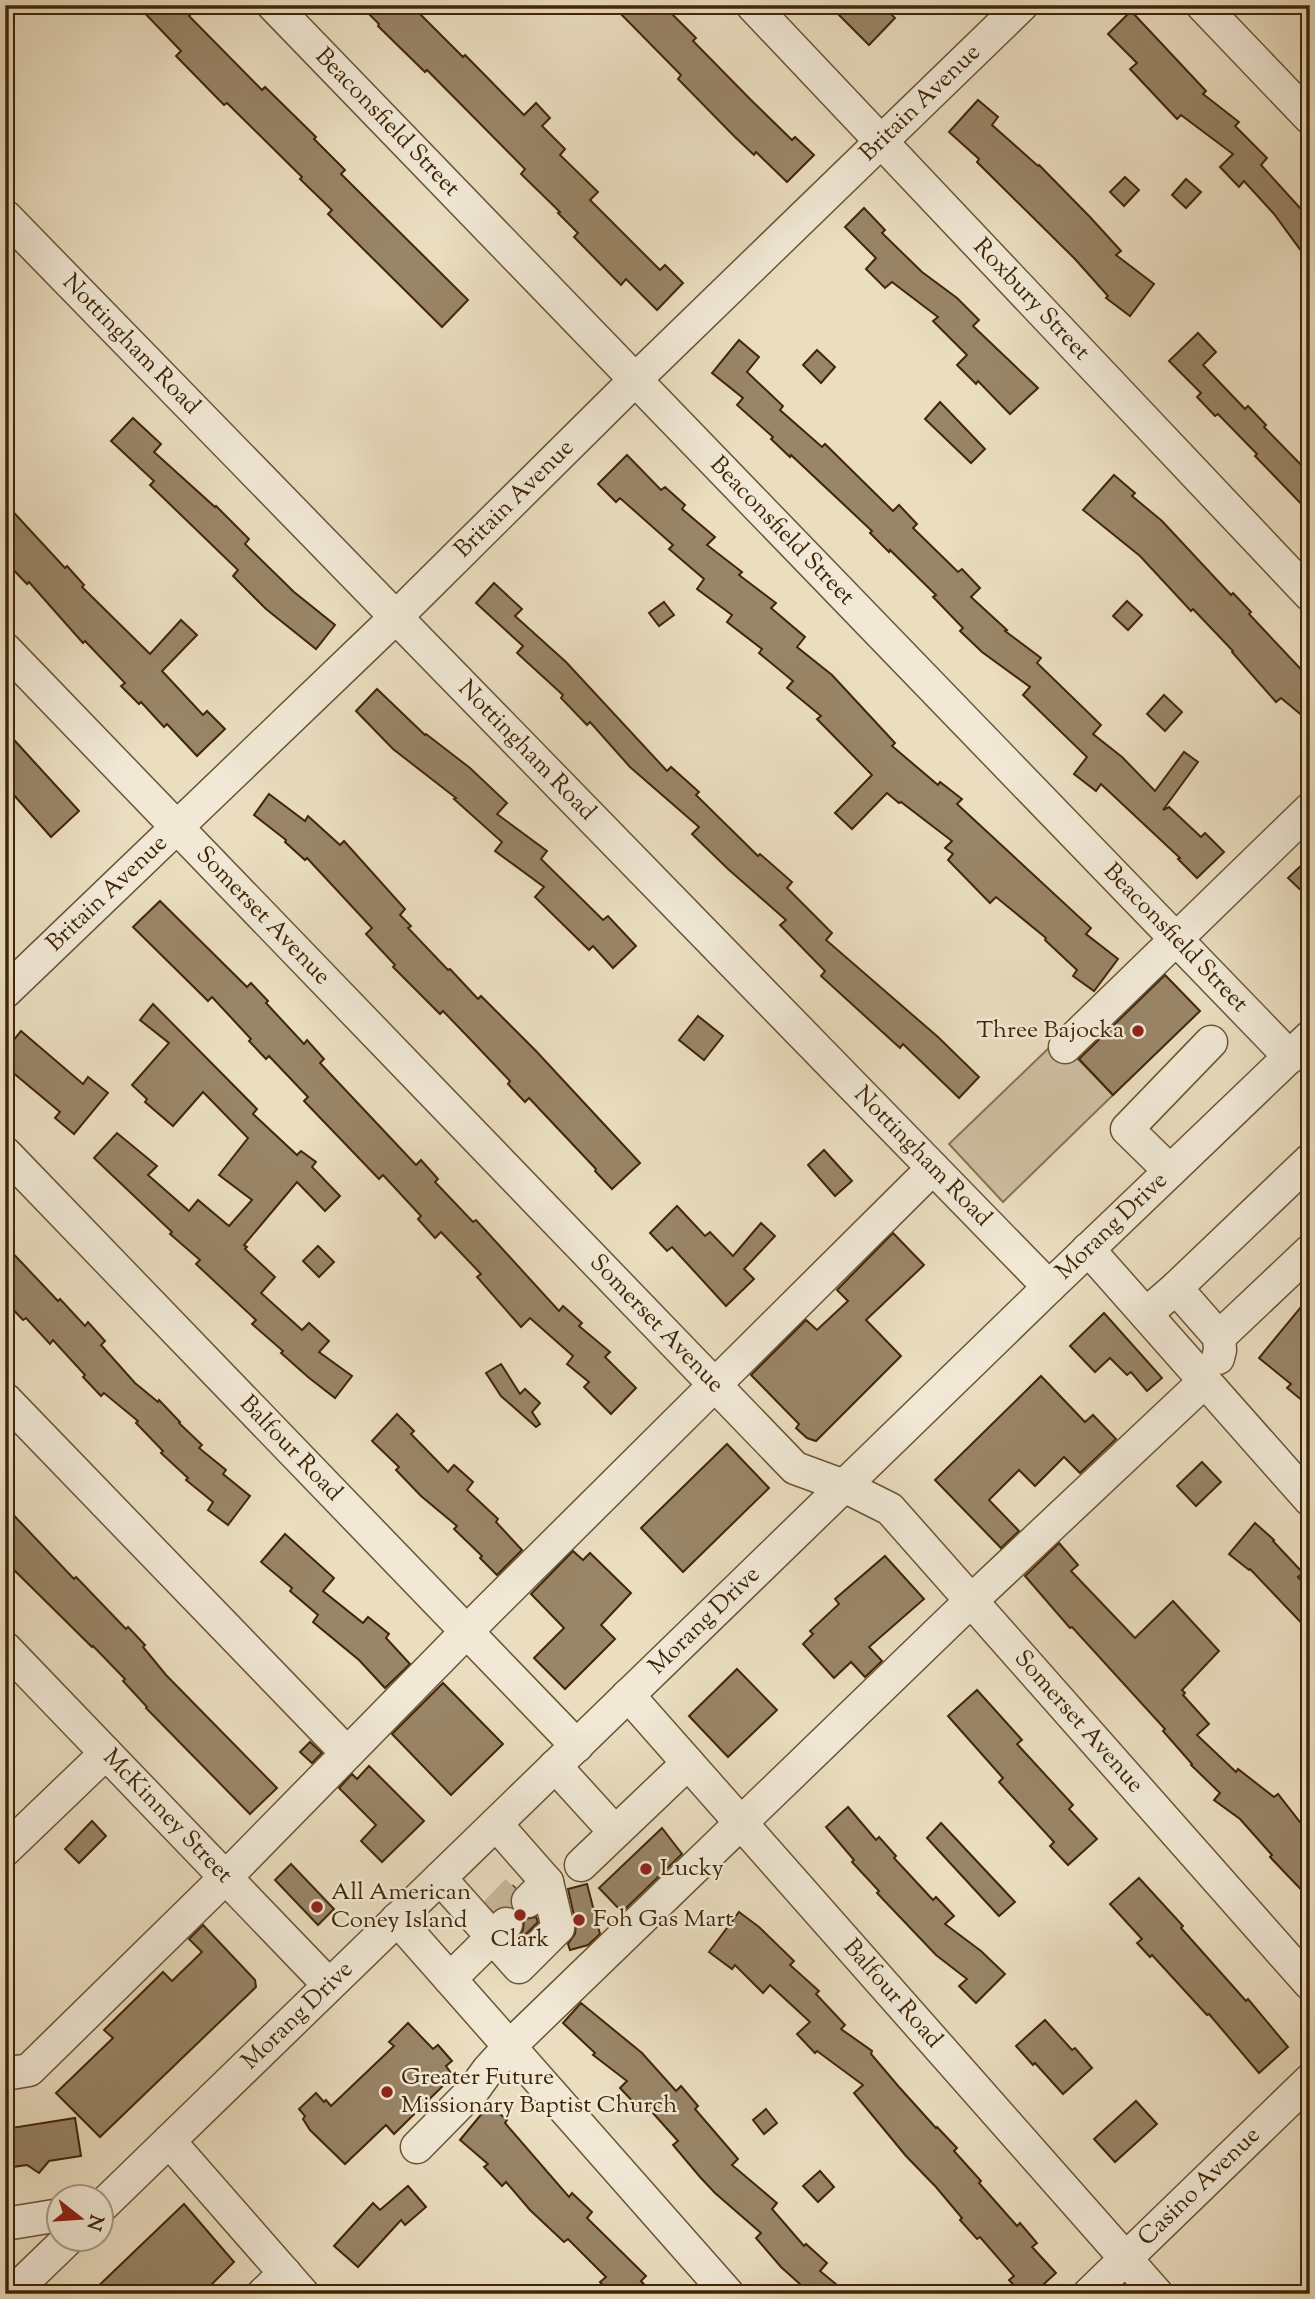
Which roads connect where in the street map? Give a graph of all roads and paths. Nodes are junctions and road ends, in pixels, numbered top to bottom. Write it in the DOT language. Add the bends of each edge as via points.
graph roads {
  1 [pos="273,5"];
  2 [pos="752,5"];
  3 [pos="1022,5"];
  4 [pos="1202,5"];
  5 [pos="1310,118"];
  6 [pos="881,141"];
  7 [pos="5,216"];
  8 [pos="636,379"];
  9 [pos="1310,594"];
  10 [pos="396,617"];
  11 [pos="5,649"];
  12 [pos="1310,809"];
  13 [pos="176,826"];
  14 [pos="1174,939"];
  15 [pos="5,992"];
  16 [pos="1211,1042"];
  17 [pos="1065,1047"];
  18 [pos="1300,1047"];
  19 [pos="5,1153"];
  20 [pos="1310,1160"];
  21 [pos="933,1168"];
  22 [pos="1170,1171"];
  23 [pos="1088,1249"];
  24 [pos="1310,1251"];
  25 [pos="1049,1287"];
  26 [pos="1176,1288"];
  27 [pos="1146,1314"];
  28 [pos="1219,1337"];
  29 [pos="1203,1379"];
  30 [pos="714,1385"];
  31 [pos="5,1399"];
  32 [pos="844,1486"];
  33 [pos="1310,1500"];
  34 [pos="971,1601"];
  35 [pos="466,1632"];
  36 [pos="5,1648"];
  37 [pos="628,1695"];
  38 [pos="106,1753"];
  39 [pos="347,1753"];
  40 [pos="566,1756"];
  41 [pos="688,1763"];
  42 [pos="741,1823"];
  43 [pos="496,1824"];
  44 [pos="615,1832"];
  45 [pos="5,1850"];
  46 [pos="581,1865"];
  47 [pos="226,1877"];
  48 [pos="440,1878"];
  49 [pos="397,1919"];
  50 [pos="494,1925"];
  51 [pos="450,1979"];
  52 [pos="1310,1984"];
  53 [pos="330,1985"];
  54 [pos="510,2046"];
  55 [pos="5,2074"];
  56 [pos="1310,2080"];
  57 [pos="169,2141"];
  58 [pos="417,2147"];
  59 [pos="116,2192"];
  60 [pos="46,2217"];
  61 [pos="5,2224"];
  62 [pos="52,2254"];
  63 [pos="1126,2258"];
  64 [pos="284,2287"];
  65 [pos="11,2294"];
  66 [pos="728,2294"];
  67 [pos="1089,2294"];
  68 [pos="1157,2294"];
  1 -- 8 [label="street, Beaconsfield Street"];
  2 -- 6 [label="street, Roxbury Street"];
  3 -- 6 [label="street, Britain Avenue"];
  4 -- 5 [label="street"];
  6 -- 8 [label="street, Britain Avenue"];
  6 -- 9 [label="street, Roxbury Street"];
  7 -- 10 [label="street, Nottingham Road"];
  8 -- 10 [label="street, Britain Avenue"];
  8 -- 14 [label="street, Beaconsfield Street"];
  10 -- 13 [label="street, Britain Avenue"];
  10 -- 21 [label="street, Nottingham Road"];
  11 -- 13 [label="street, Somerset Avenue"];
  12 -- 14 [label="street"];
  13 -- 15 [label="street, Britain Avenue"];
  13 -- 30 [label="street, Somerset Avenue"];
  14 -- 17 [label="street"];
  14 -- 18 [label="street, Beaconsfield Street"];
  16 -- 22 [label="street" via="1127,1129"];
  18 -- 22 [label="street, Morang Drive"];
  19 -- 35 [label="street, Balfour Road"];
  20 -- 26 [label="street"];
  21 -- 25 [label="street, Nottingham Road"];
  21 -- 30 [label="street"];
  22 -- 23 [label="street, Morang Drive"];
  23 -- 25 [label="street, Morang Drive"];
  23 -- 27 [label="street"];
  24 -- 28 [label="street"];
  25 -- 32 [label="street, Morang Drive"];
  26 -- 27 [label="street"];
  26 -- 28 [label="street"];
  27 -- 29 [label="street"];
  28 -- 29 [label="street" via="1219,1356"];
  29 -- 33 [label="street"];
  29 -- 34 [label="street"];
  30 -- 32 [label="street, Somerset Avenue" via="794,1468"];
  30 -- 35 [label="street"];
  31 -- 39 [label="street"];
  32 -- 34 [label="street, Somerset Avenue" via="890,1509"];
  32 -- 37 [label="street, Morang Drive"];
  34 -- 42 [label="street"];
  34 -- 52 [label="street, Somerset Avenue"];
  35 -- 39 [label="street"];
  35 -- 40 [label="street, Balfour Road"];
  36 -- 38 [label="street, McKinney Street"];
  37 -- 40 [label="street, Morang Drive"];
  37 -- 41 [label="street, Balfour Road"];
  38 -- 45 [label="street"];
  38 -- 47 [label="street, McKinney Street"];
  39 -- 47 [label="street"];
  40 -- 43 [label="street, Morang Drive"];
  40 -- 44 [label="street, Balfour Road"];
  41 -- 42 [label="street, Balfour Road"];
  41 -- 44 [label="street"];
  42 -- 54 [label="street"];
  42 -- 63 [label="street, Balfour Road"];
  43 -- 48 [label="street, Morang Drive"];
  43 -- 50 [label="street" via="558,1928 519,1967"];
  44 -- 46 [label="street"];
  47 -- 53 [label="street, McKinney Street"];
  47 -- 55 [label="street" via="29,2070"];
  48 -- 49 [label="street, Morang Drive"];
  48 -- 50 [label="street"];
  49 -- 51 [label="street"];
  49 -- 53 [label="street, Morang Drive"];
  50 -- 51 [label="street"];
  51 -- 54 [label="street"];
  53 -- 57 [label="street, Morang Drive"];
  54 -- 58 [label="street"];
  54 -- 66 [label="street"];
  56 -- 63 [label="street, Casino Avenue"];
  57 -- 59 [label="street, Morang Drive"];
  57 -- 64 [label="street"];
  60 -- 61 [label="street"];
  62 -- 65 [label="street"];
  63 -- 67 [label="street, Casino Avenue"];
  63 -- 68 [label="street, Balfour Road"];
}
